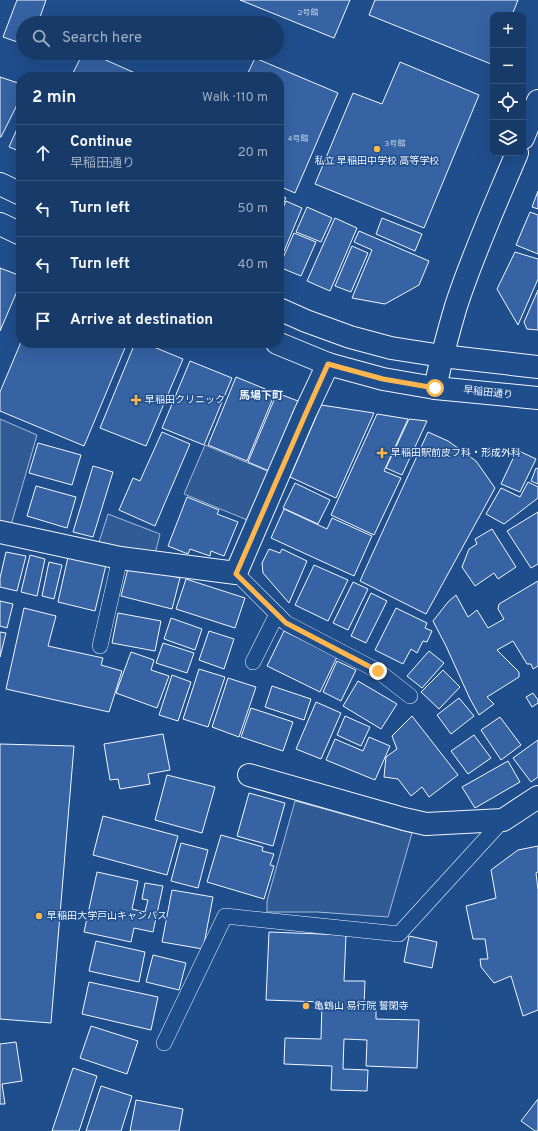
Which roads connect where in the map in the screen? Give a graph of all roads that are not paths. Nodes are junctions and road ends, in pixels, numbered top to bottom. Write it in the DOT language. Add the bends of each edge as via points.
graph roads {
  1 [pos="538,101"];
  2 [pos="526,131"];
  3 [pos="516,156"];
  4 [pos="0,184"];
  5 [pos="16,192"];
  6 [pos="0,224"];
  7 [pos="16,232"];
  8 [pos="284,311"];
  9 [pos="284,346"];
  10 [pos="442,356"];
  11 [pos="328,364"];
  12 [pos="538,367"];
  13 [pos="435,388"];
  14 [pos="538,398"];
  15 [pos="0,532"];
  16 [pos="120,558"];
  17 [pos="236,574"];
  18 [pos="276,614"];
  19 [pos="100,646"];
  20 [pos="253,662"];
  21 [pos="410,696"];
  22 [pos="249,775"];
  23 [pos="538,796"];
  24 [pos="502,820"];
  25 [pos="164,1042"];
  1 -- 2 [label="street"];
  3 -- 10 [label="street" via="474,256"];
  4 -- 5 [label="street"];
  6 -- 7 [label="street"];
  8 -- 10 [label="street" via="350,337 391,348"];
  9 -- 11 [label="street, 早稲田通り"];
  10 -- 12 [label="street"];
  10 -- 13 [label="street"];
  11 -- 13 [label="street, 早稲田通り" via="383,379"];
  11 -- 17 [label="street"];
  13 -- 14 [label="street, 早稲田通り"];
  15 -- 16 [label="street"];
  16 -- 17 [label="street"];
  16 -- 19 [label="lane"];
  17 -- 18 [label="lane"];
  18 -- 20 [label="lane"];
  18 -- 21 [label="lane" via="286,623 378,671"];
  22 -- 24 [label="street" via="426,824"];
  23 -- 24 [label="street"];
  24 -- 25 [label="lane" via="400,934 225,916"];
}
